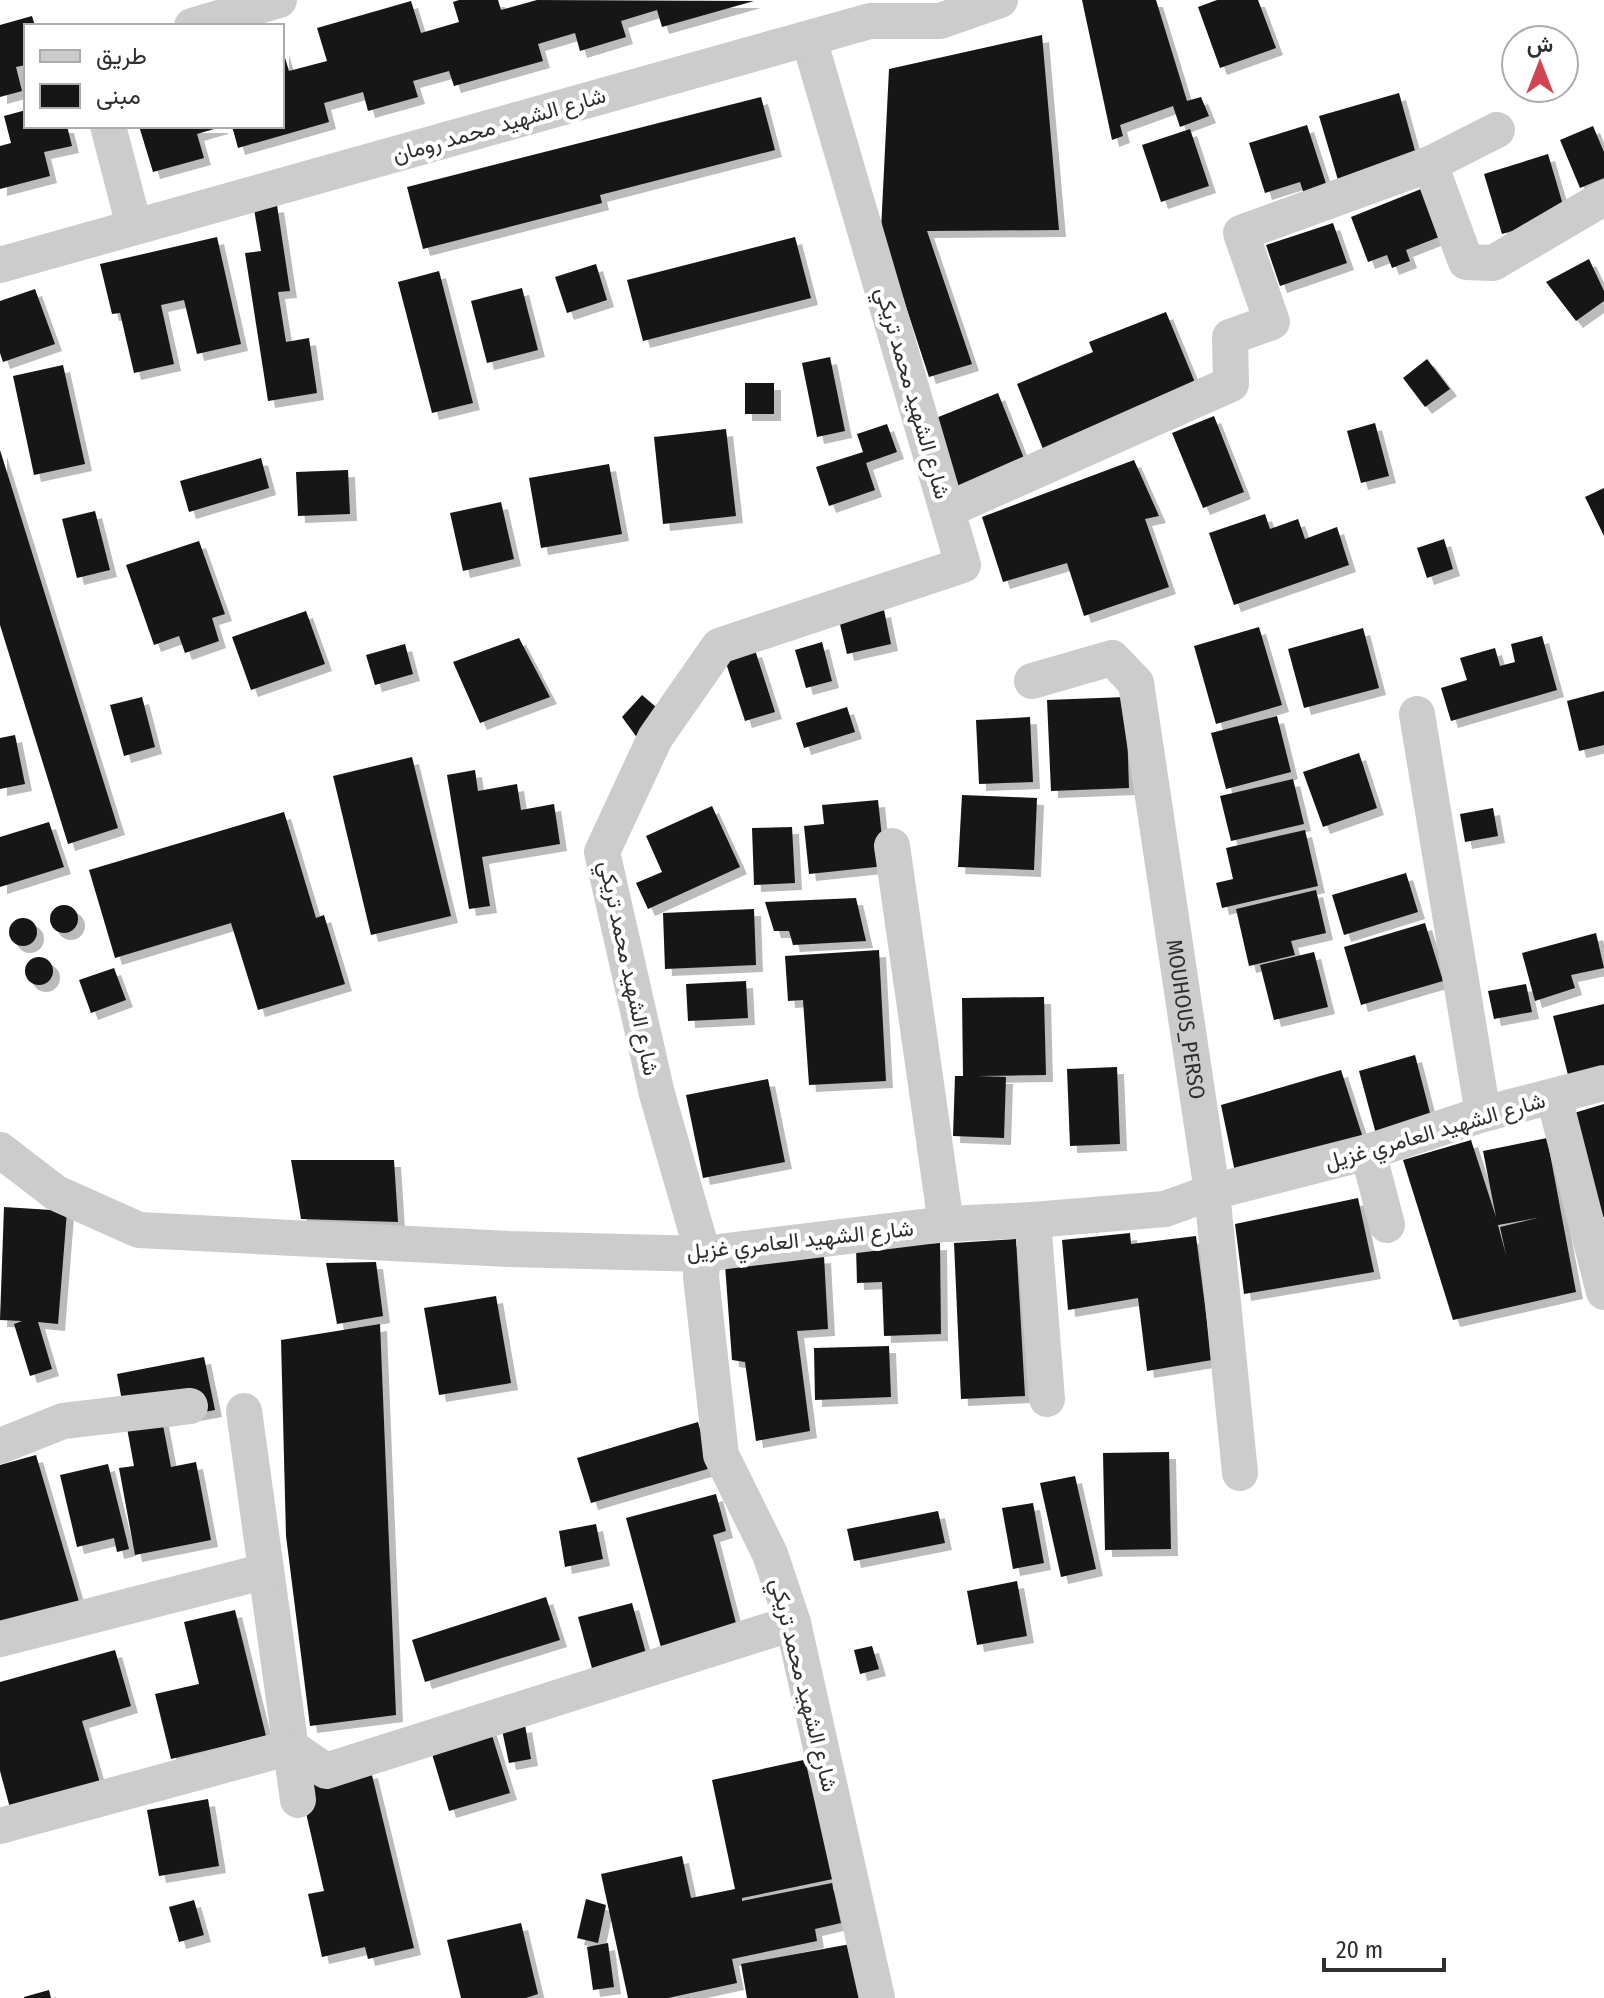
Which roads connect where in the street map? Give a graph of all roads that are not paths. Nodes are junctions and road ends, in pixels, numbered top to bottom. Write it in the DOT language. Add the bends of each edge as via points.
graph roads {
  1 [pos="279,0"];
  2 [pos="1000,0"];
  3 [pos="867,11"];
  4 [pos="213,14"];
  5 [pos="809,39"];
  6 [pos="109,128"];
  7 [pos="1497,130"];
  8 [pos="1430,164"];
  9 [pos="1604,198"];
  10 [pos="134,226"];
  11 [pos="0,265"];
  12 [pos="947,510"];
  13 [pos="1032,681"];
  14 [pos="1417,714"];
  15 [pos="892,846"];
  16 [pos="1604,1083"];
  17 [pos="1554,1097"];
  18 [pos="1483,1114"];
  19 [pos="0,1150"];
  20 [pos="1368,1152"];
  21 [pos="1212,1192"];
  22 [pos="1033,1220"];
  23 [pos="946,1224"];
  24 [pos="1387,1225"];
  25 [pos="703,1254"];
  26 [pos="1604,1292"];
  27 [pos="1047,1399"];
  28 [pos="190,1406"];
  29 [pos="244,1411"];
  30 [pos="0,1446"];
  31 [pos="1240,1473"];
  32 [pos="266,1571"];
  33 [pos="793,1623"];
  34 [pos="0,1639"];
  35 [pos="291,1747"];
  36 [pos="298,1800"];
  37 [pos="0,1826"];
  38 [pos="877,1998"];
  1 -- 4 [label="street"];
  2 -- 3 [label="street, شارع الشهيد محمد رومان" via="940,21"];
  3 -- 5 [label="street, شارع الشهيد محمد رومان"];
  5 -- 10 [label="street, شارع الشهيد محمد رومان"];
  5 -- 12 [label="street, شارع الشهيد محمد تريكي"];
  6 -- 10 [label="street"];
  7 -- 8 [label="street"];
  8 -- 9 [label="street" via="1466,262 1493,263"];
  8 -- 12 [label="street" via="1241,233 1272,322 1230,337 1231,384"];
  10 -- 11 [label="street, شارع الشهيد محمد رومان"];
  12 -- 25 [label="street, شارع الشهيد محمد تريكي" via="963,565 719,646 655,738 602,852 657,1094"];
  13 -- 21 [label="street, MOUHOUS_PERSO" via="1112,658 1136,683"];
  14 -- 18 [label="street"];
  15 -- 23 [label="street"];
  16 -- 17 [label="street, شارع الشهيد العامري غزيل"];
  17 -- 18 [label="street, شارع الشهيد العامري غزيل"];
  17 -- 26 [label="street"];
  18 -- 20 [label="street, شارع الشهيد العامري غزيل"];
  19 -- 25 [label="street, شارع الشهيد العامري غزيل" via="56,1193 139,1230"];
  20 -- 21 [label="street, شارع الشهيد العامري غزيل"];
  20 -- 24 [label="street"];
  21 -- 22 [label="street, شارع الشهيد العامري غزيل" via="1165,1209"];
  21 -- 31 [label="street, MOUHOUS_PERSO"];
  22 -- 23 [label="street, شارع الشهيد العامري غزيل"];
  22 -- 27 [label="street"];
  23 -- 25 [label="street, شارع الشهيد العامري غزيل"];
  25 -- 33 [label="street, شارع الشهيد محمد تريكي" via="701,1277 721,1455 770,1554"];
  28 -- 30 [label="street" via="63,1421"];
  29 -- 32 [label="street"];
  32 -- 34 [label="street"];
  32 -- 35 [label="street"];
  33 -- 35 [label="street" via="326,1771"];
  33 -- 38 [label="street, شارع الشهيد محمد تريكي"];
  35 -- 36 [label="street"];
  35 -- 37 [label="street"];
}
